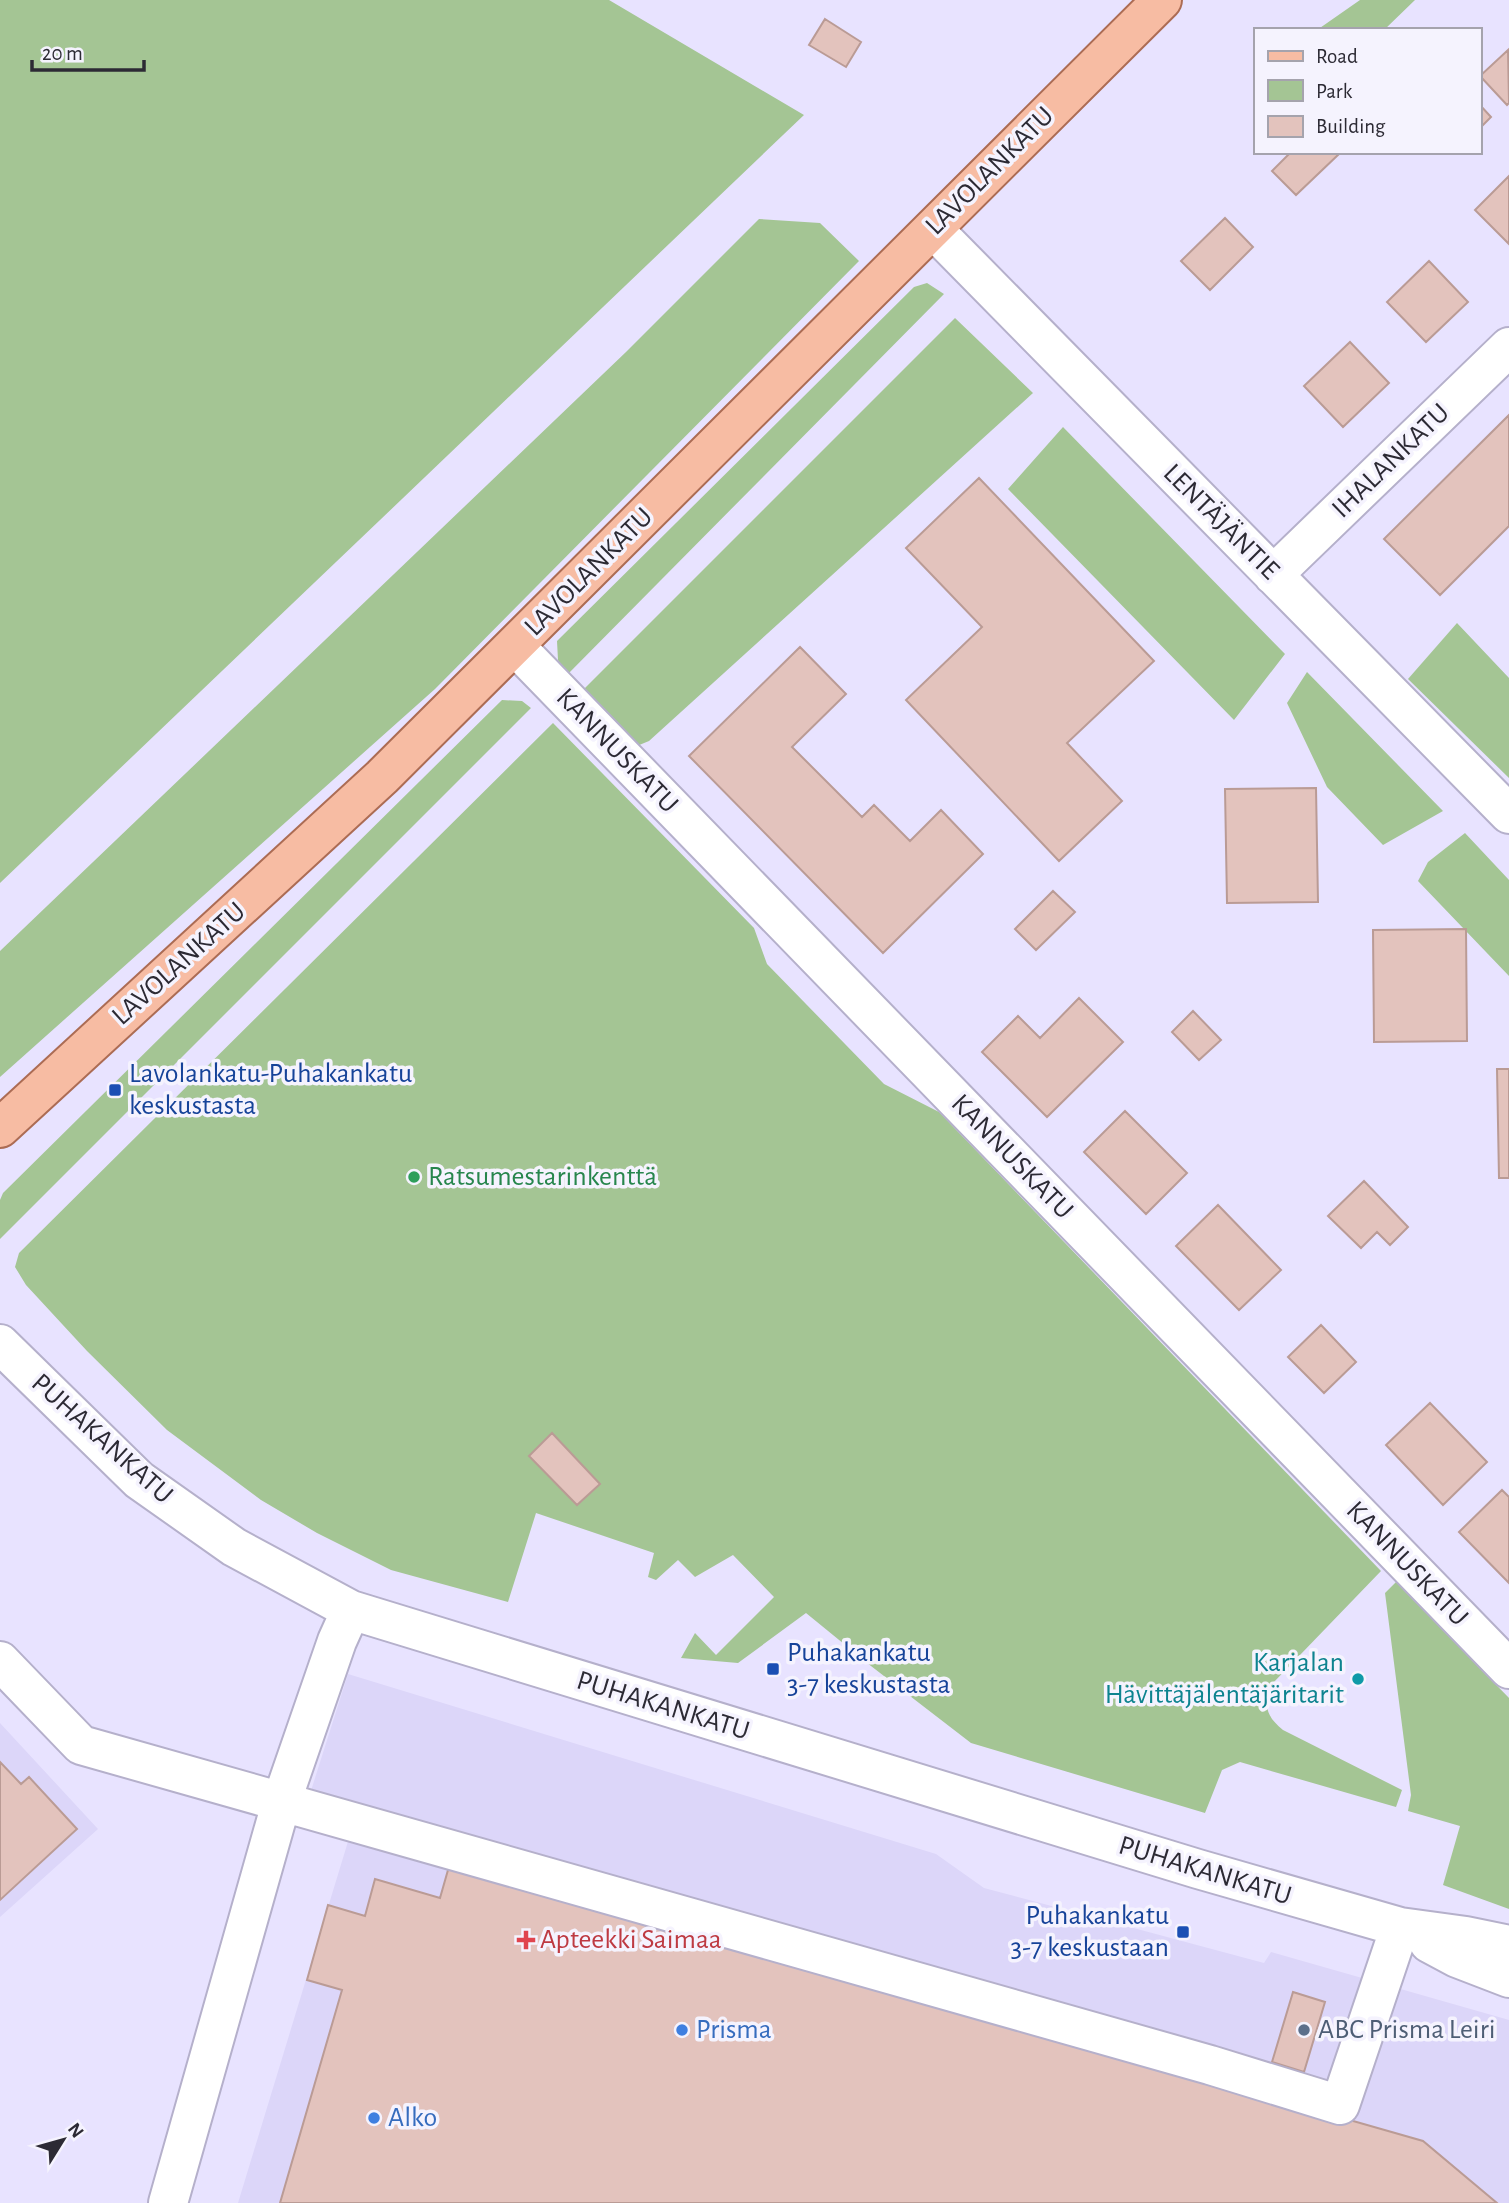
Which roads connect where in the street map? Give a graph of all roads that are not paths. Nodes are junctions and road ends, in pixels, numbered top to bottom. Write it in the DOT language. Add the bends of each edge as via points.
graph roads {
  1 [pos="1162,0"];
  2 [pos="933,229"];
  3 [pos="1509,347"];
  4 [pos="1273,575"];
  5 [pos="515,646"];
  6 [pos="1509,814"];
  7 [pos="0,1128"];
  8 [pos="0,1344"];
  9 [pos="351,1610"];
  10 [pos="0,1661"];
  11 [pos="1509,1669"];
  12 [pos="282,1800"];
  13 [pos="1400,1927"];
  14 [pos="1509,1945"];
  15 [pos="1509,1978"];
  16 [pos="168,2203"];
  1 -- 2 [label="main road, LAVOLANKATU"];
  2 -- 4 [label="street, LENTÄJÄNTIE"];
  2 -- 5 [label="main road, LAVOLANKATU"];
  3 -- 4 [label="street, IHALANKATU"];
  4 -- 6 [label="street, LENTÄJÄNTIE"];
  5 -- 7 [label="main road, LAVOLANKATU" via="382,777"];
  5 -- 11 [label="street, KANNUSKATU"];
  8 -- 9 [label="street, PUHAKANKATU" via="139,1480 234,1547"];
  9 -- 12 [label="street"];
  9 -- 13 [label="street, PUHAKANKATU"];
  10 -- 12 [label="street" via="81,1745"];
  12 -- 13 [label="street" via="1340,2105"];
  12 -- 16 [label="street"];
  13 -- 14 [label="street, PUHAKANKATU"];
  13 -- 15 [label="street, PUHAKANKATU" via="1457,1958"];
}
